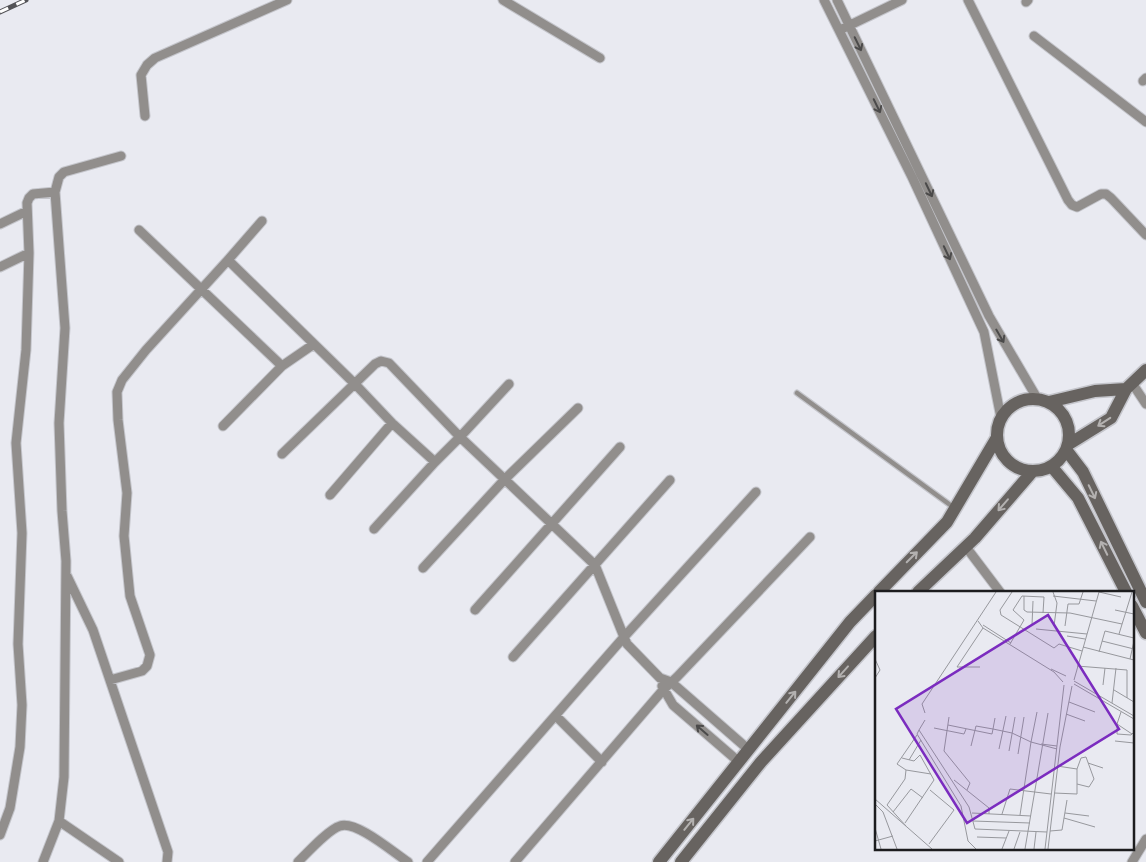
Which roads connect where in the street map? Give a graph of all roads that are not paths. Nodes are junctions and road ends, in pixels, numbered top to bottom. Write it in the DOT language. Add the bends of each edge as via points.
graph roads {
  1 [pos="287,0"];
  2 [pos="503,0"];
  3 [pos="824,0"];
  4 [pos="837,0"];
  5 [pos="902,0"];
  6 [pos="968,0"];
  7 [pos="849,26"];
  8 [pos="839,31"];
  9 [pos="1034,36"];
  10 [pos="600,58"];
  11 [pos="145,116"];
  12 [pos="1146,122"];
  13 [pos="122,156"];
  14 [pos="55,192"];
  15 [pos="27,211"];
  16 [pos="262,221"];
  17 [pos="0,224"];
  18 [pos="139,230"];
  19 [pos="1146,235"];
  20 [pos="29,252"];
  21 [pos="228,260"];
  22 [pos="0,267"];
  23 [pos="200,290"];
  24 [pos="314,344"];
  25 [pos="282,366"];
  26 [pos="1146,370"];
  27 [pos="356,384"];
  28 [pos="508,384"];
  29 [pos="1129,386"];
  30 [pos="797,393"];
  31 [pos="1043,400"];
  32 [pos="1146,404"];
  33 [pos="578,408"];
  34 [pos="1001,418"];
  35 [pos="392,422"];
  36 [pos="222,426"];
  37 [pos="460,437"];
  38 [pos="996,439"];
  39 [pos="620,447"];
  40 [pos="1068,448"];
  41 [pos="282,454"];
  42 [pos="435,462"];
  43 [pos="1052,467"];
  44 [pos="1032,472"];
  45 [pos="505,479"];
  46 [pos="670,480"];
  47 [pos="756,492"];
  48 [pos="330,495"];
  49 [pos="955,509"];
  50 [pos="552,523"];
  51 [pos="374,530"];
  52 [pos="810,537"];
  53 [pos="966,547"];
  54 [pos="594,565"];
  55 [pos="424,568"];
  56 [pos="66,573"];
  57 [pos="880,591"];
  58 [pos="919,591"];
  59 [pos="999,591"];
  60 [pos="1125,591"];
  61 [pos="875,596"];
  62 [pos="1146,602"];
  63 [pos="475,610"];
  64 [pos="1134,610"];
  65 [pos="1146,633"];
  66 [pos="624,637"];
  67 [pos="875,637"];
  68 [pos="513,657"];
  69 [pos="660,678"];
  70 [pos="110,680"];
  71 [pos="671,682"];
  72 [pos="663,690"];
  73 [pos="556,716"];
  74 [pos="749,750"];
  75 [pos="602,762"];
  76 [pos="739,762"];
  77 [pos="59,821"];
  78 [pos="0,835"];
  79 [pos="1146,838"];
  80 [pos="684,861"];
  81 [pos="43,862"];
  82 [pos="118,862"];
  83 [pos="167,862"];
  84 [pos="298,862"];
  85 [pos="408,862"];
  86 [pos="427,862"];
  87 [pos="515,862"];
  88 [pos="659,862"];
  89 [pos="1132,862"];
  1 -- 11 [label="street" via="155,58 141,75"];
  2 -- 10 [label="street"];
  3 -- 8 [label="street"];
  4 -- 7 [label="street"];
  5 -- 7 [label="street"];
  6 -- 19 [label="street" via="1068,200 1077,206 1106,194"];
  7 -- 8 [label="street"];
  7 -- 31 [label="street, one-way" via="989,316"];
  8 -- 34 [label="street, one-way" via="982,326"];
  9 -- 12 [label="street"];
  13 -- 14 [label="street" via="64,172 59,177"];
  14 -- 15 [label="street" via="33,194 28,198"];
  14 -- 56 [label="street" via="66,328 59,423"];
  15 -- 17 [label="street"];
  15 -- 20 [label="street"];
  16 -- 21 [label="street"];
  18 -- 23 [label="street"];
  20 -- 22 [label="street"];
  20 -- 78 [label="street" via="26,350 16,443 22,533 18,644 22,714 10,808"];
  21 -- 23 [label="street"];
  21 -- 24 [label="street"];
  23 -- 25 [label="street"];
  23 -- 70 [label="street" via="122,380 116,392 127,493 124,536 130,596 150,655 142,671"];
  24 -- 25 [label="street"];
  24 -- 27 [label="street"];
  25 -- 36 [label="street"];
  26 -- 29 [label="street"];
  27 -- 35 [label="street"];
  27 -- 37 [label="street" via="375,364 381,361 388,363"];
  27 -- 41 [label="street"];
  28 -- 37 [label="street"];
  29 -- 31 [label="street"];
  29 -- 32 [label="street"];
  29 -- 40 [label="street, one-way" via="1111,418"];
  30 -- 49 [label="lane"];
  31 -- 34 [label="street" via="1026,399 1016,403"];
  31 -- 40 [label="street" via="1059,409 1066,420 1070,432"];
  33 -- 45 [label="street"];
  34 -- 38 [label="street"];
  35 -- 42 [label="street"];
  35 -- 48 [label="street"];
  37 -- 42 [label="street"];
  37 -- 45 [label="street"];
  38 -- 44 [label="street" via="1008,462"];
  38 -- 49 [label="street"];
  39 -- 50 [label="street"];
  40 -- 43 [label="street"];
  40 -- 62 [label="street, one-way" via="1083,472"];
  42 -- 51 [label="street"];
  43 -- 44 [label="street"];
  60 -- 43 [label="street, one-way" via="1078,498"];
  44 -- 53 [label="street, one-way"];
  45 -- 50 [label="street"];
  45 -- 55 [label="street"];
  46 -- 54 [label="street"];
  47 -- 66 [label="street"];
  57 -- 49 [label="street, one-way" via="947,522"];
  50 -- 54 [label="street"];
  50 -- 63 [label="street"];
  52 -- 71 [label="street"];
  53 -- 58 [label="street"];
  53 -- 59 [label="street"];
  54 -- 66 [label="street"];
  54 -- 68 [label="street"];
  56 -- 70 [label="street" via="93,630"];
  56 -- 77 [label="street" via="64,777"];
  74 -- 61 [label="street, one-way" via="850,622"];
  64 -- 65 [label="street"];
  66 -- 69 [label="street"];
  66 -- 73 [label="street"];
  67 -- 80 [label="street, one-way" via="761,762"];
  69 -- 71 [label="street"];
  69 -- 72 [label="street"];
  70 -- 83 [label="street" via="168,852"];
  71 -- 72 [label="street"];
  71 -- 74 [label="street"];
  72 -- 75 [label="street"];
  76 -- 72 [label="street, one-way" via="673,705"];
  73 -- 75 [label="street"];
  73 -- 86 [label="street"];
  74 -- 76 [label="street"];
  75 -- 87 [label="street"];
  88 -- 76 [label="street, one-way"];
  77 -- 81 [label="street"];
  77 -- 82 [label="street"];
  79 -- 89 [label="street"];
  84 -- 85 [label="street" via="340,825 364,832"];
}
